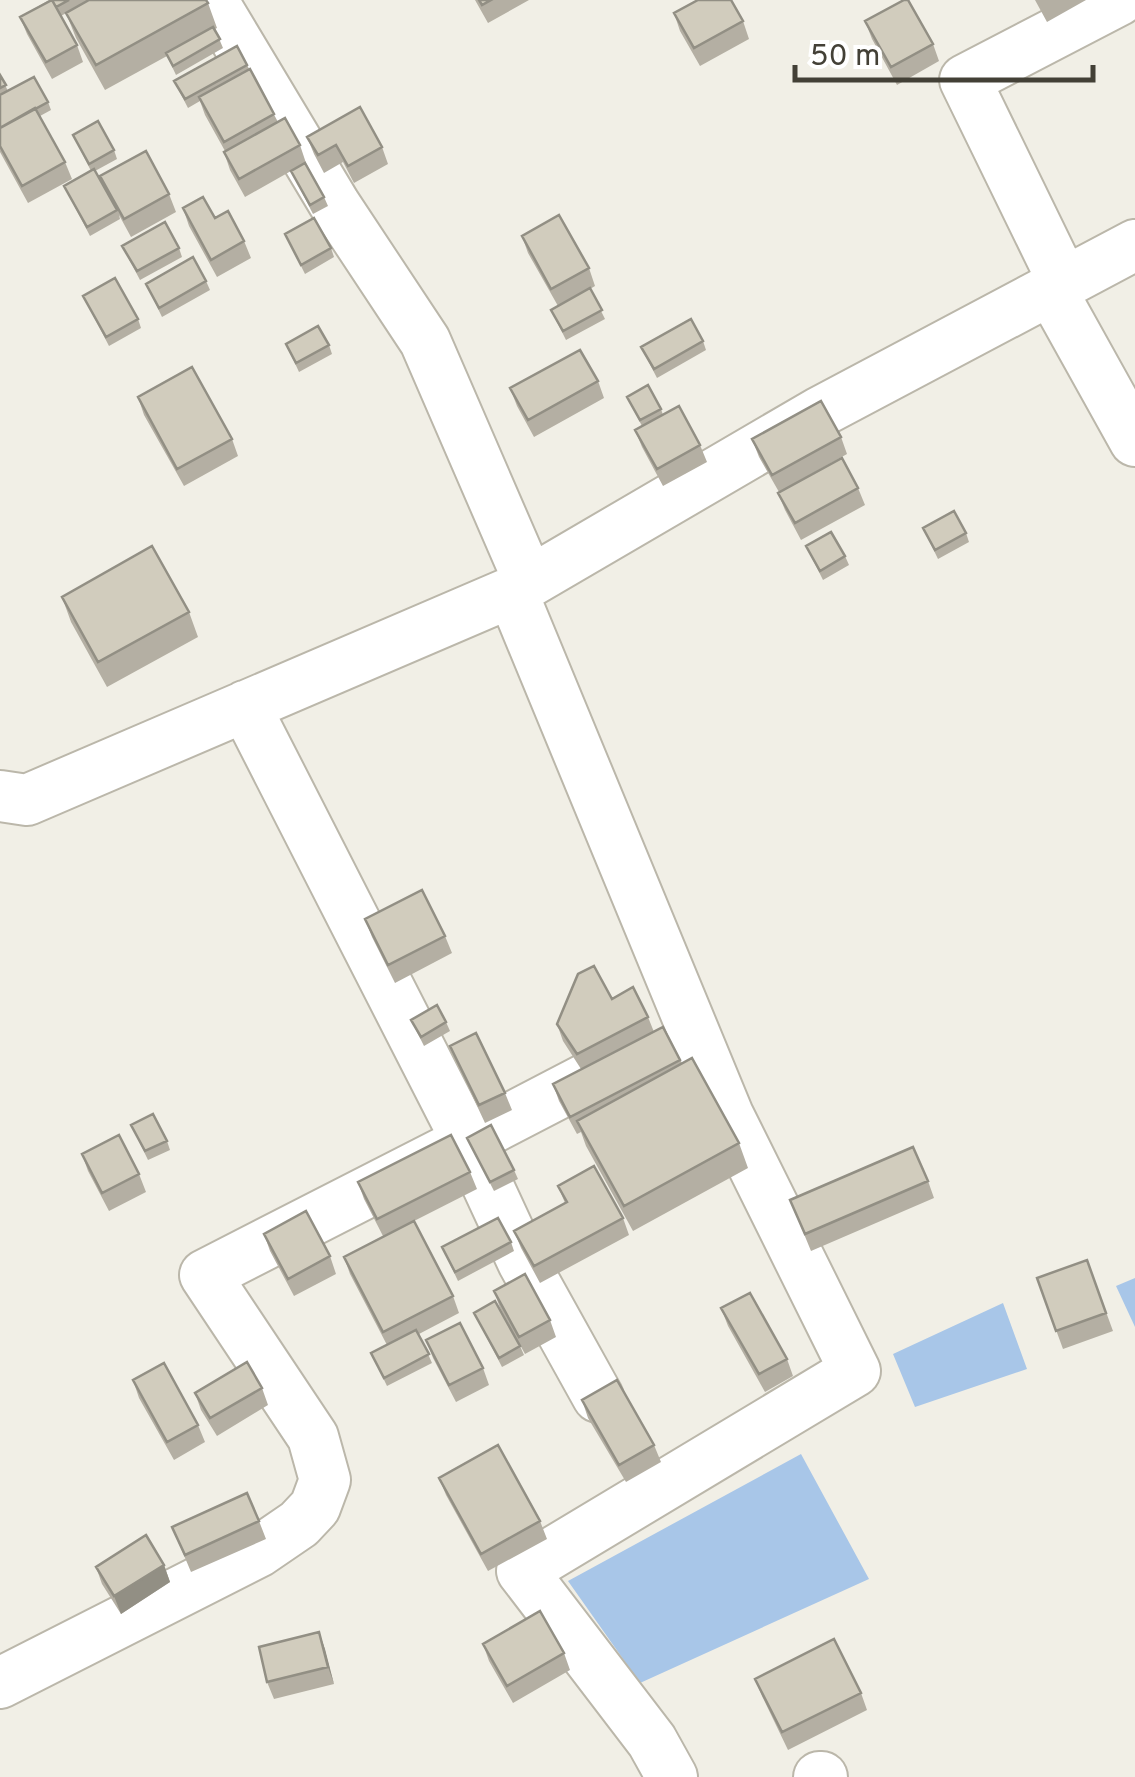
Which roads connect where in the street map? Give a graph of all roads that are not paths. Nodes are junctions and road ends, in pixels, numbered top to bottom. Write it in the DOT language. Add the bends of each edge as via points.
graph roads {
  1 [pos="212,0"];
  2 [pos="1119,0"];
  3 [pos="1135,245"];
  4 [pos="1057,286"];
  5 [pos="1135,441"];
  6 [pos="520,586"];
  7 [pos="245,706"];
  8 [pos="0,796"];
  9 [pos="691,1025"];
  10 [pos="467,1142"];
  11 [pos="598,1397"];
  12 [pos="0,1683"];
  13 [pos="672,1777"];
  1 -- 6 [label="street" via="334,205 425,341"];
  2 -- 4 [label="street" via="964,80"];
  3 -- 4 [label="street"];
  4 -- 5 [label="street"];
  4 -- 6 [label="street" via="820,412"];
  6 -- 7 [label="street"];
  6 -- 9 [label="street"];
  7 -- 8 [label="street" via="27,800"];
  7 -- 10 [label="street"];
  9 -- 10 [label="street"];
  9 -- 13 [label="street" via="728,1116 855,1372 522,1570"];
  10 -- 11 [label="street" via="523,1262"];
  10 -- 12 [label="street" via="205,1275 313,1437 325,1480 300,1524 258,1552"];
}
